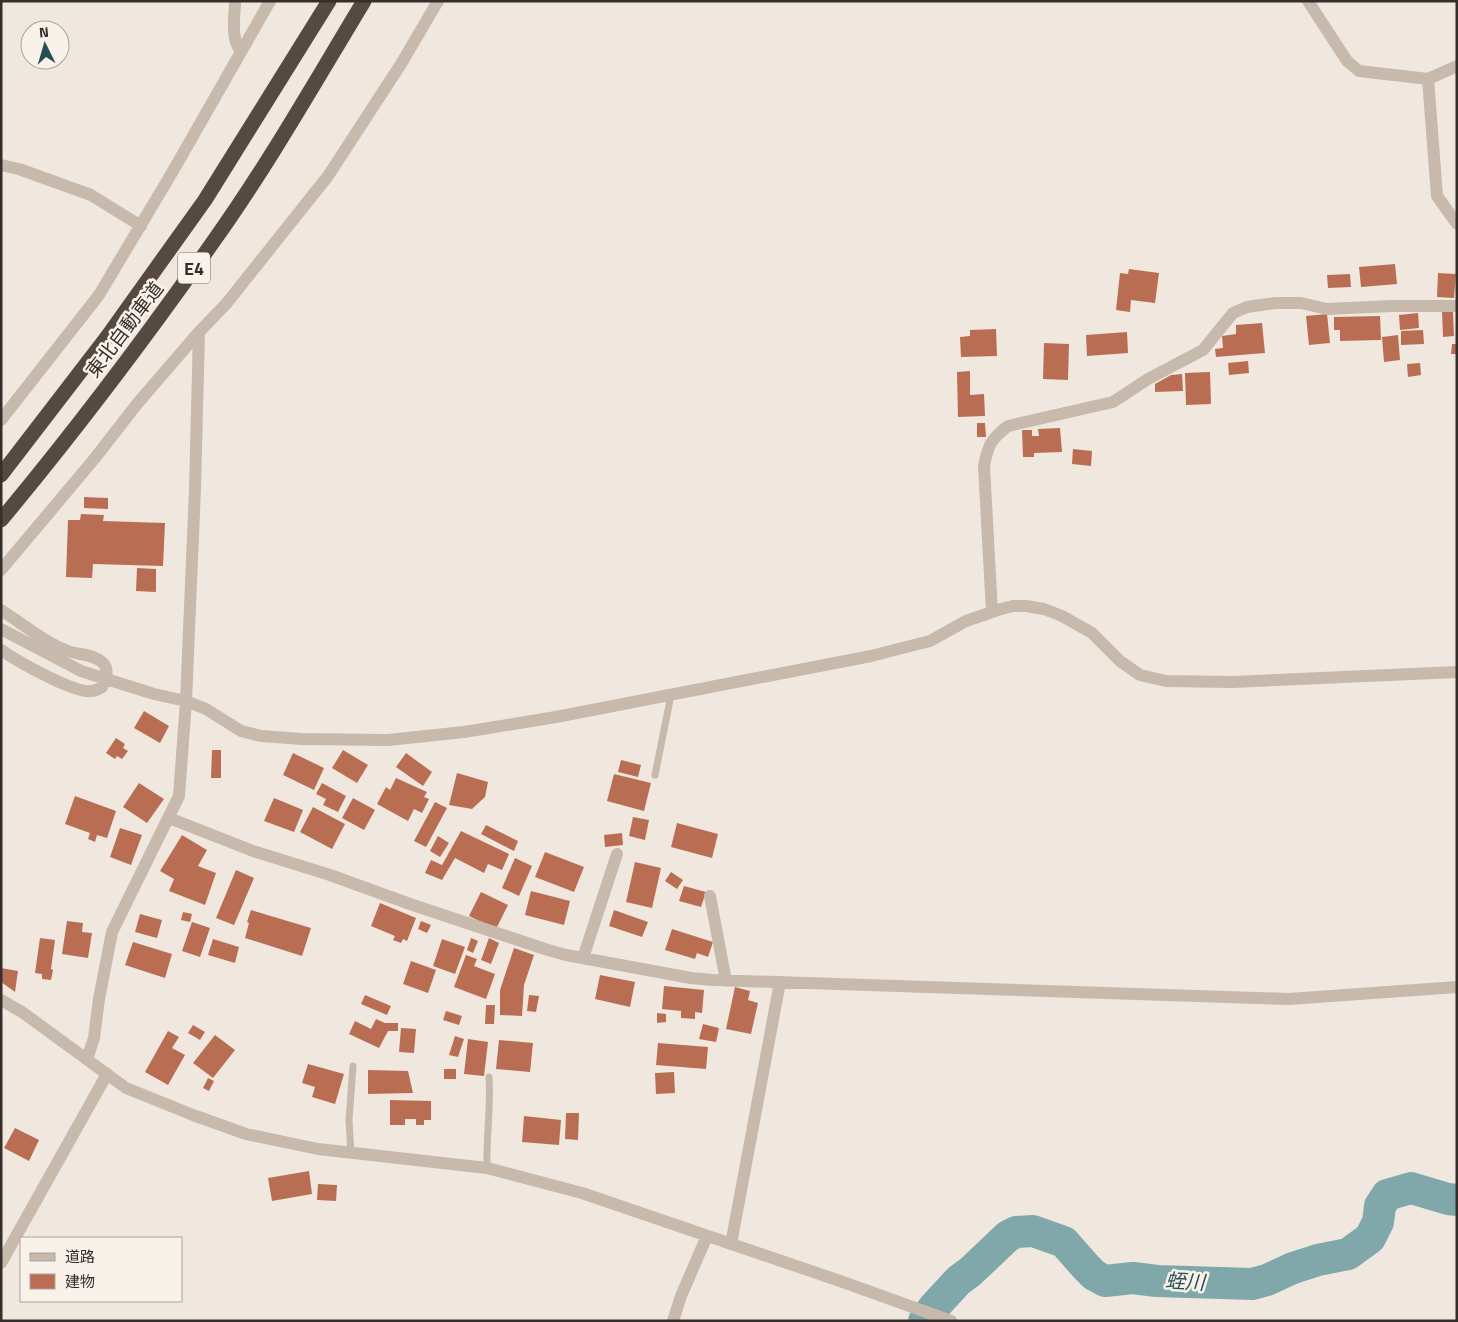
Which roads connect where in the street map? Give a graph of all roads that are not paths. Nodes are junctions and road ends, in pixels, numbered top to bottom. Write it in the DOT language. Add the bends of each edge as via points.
graph roads {
  1 [pos="235,1"];
  2 [pos="270,1"];
  3 [pos="329,1"];
  4 [pos="364,1"];
  5 [pos="438,1"];
  6 [pos="1308,1"];
  7 [pos="241,51"];
  8 [pos="1457,66"];
  9 [pos="1428,79"];
  10 [pos="1,165"];
  11 [pos="1457,224"];
  12 [pos="140,226"];
  13 [pos="1457,306"];
  14 [pos="199,332"];
  15 [pos="1,420"];
  16 [pos="1,475"];
  17 [pos="1,520"];
  18 [pos="1,570"];
  19 [pos="1,610"];
  20 [pos="992,612"];
  21 [pos="1,629"];
  22 [pos="1,650"];
  23 [pos="1457,672"];
  24 [pos="106,679"];
  25 [pos="672,695"];
  26 [pos="186,701"];
  27 [pos="655,775"];
  28 [pos="169,818"];
  29 [pos="617,854"];
  30 [pos="710,896"];
  31 [pos="583,958"];
  32 [pos="726,981"];
  33 [pos="780,982"];
  34 [pos="1457,987"];
  35 [pos="1,1000"];
  36 [pos="87,1059"];
  37 [pos="353,1066"];
  38 [pos="107,1074"];
  39 [pos="489,1077"];
  40 [pos="351,1153"];
  41 [pos="487,1168"];
  42 [pos="707,1236"];
  43 [pos="732,1244"];
  44 [pos="1,1263"];
  45 [pos="945,1319"];
  46 [pos="673,1321"];
  1 -- 7 [label="street" via="235,38"];
  2 -- 7 [label="street"];
  3 -- 16 [label="highway, 東北自動車道 / E4" via="205,200 107,337"];
  4 -- 17 [label="highway, 東北自動車道 / E4" via="214,242 120,370"];
  5 -- 14 [label="street" via="328,176 226,304"];
  6 -- 9 [label="street" via="1347,61 1359,70"];
  7 -- 12 [label="street"];
  8 -- 9 [label="street"];
  9 -- 11 [label="street" via="1437,196"];
  10 -- 12 [label="street" via="19,168 91,195"];
  12 -- 15 [label="street" via="99,295"];
  13 -- 20 [label="street" via="1327,309 1301,303 1275,303 1247,307 1233,313 1203,350 1113,402 1008,426 994,436 986,451 984,466"];
  14 -- 18 [label="street"];
  14 -- 26 [label="street"];
  19 -- 24 [label="street" via="62,648 101,661 106,667"];
  20 -- 23 [label="street" via="1026,606 1062,616 1092,633 1120,661 1140,674 1166,681 1233,682"];
  20 -- 25 [label="street" via="966,621 927,642"];
  21 -- 24 [label="street" via="81,671"];
  22 -- 24 [label="street" via="63,683 89,692 102,687"];
  24 -- 26 [label="street"];
  25 -- 26 [label="street" via="464,732 388,740 261,736 241,731 206,709"];
  25 -- 27 [label="lane"];
  26 -- 28 [label="street" via="179,796"];
  28 -- 31 [label="street" via="253,851 548,950"];
  28 -- 36 [label="street" via="112,932 94,1038"];
  29 -- 31 [label="street"];
  30 -- 32 [label="street"];
  31 -- 32 [label="street" via="691,978"];
  32 -- 33 [label="street"];
  33 -- 34 [label="street" via="1289,999"];
  33 -- 43 [label="street"];
  35 -- 36 [label="street"];
  36 -- 38 [label="street"];
  37 -- 40 [label="lane" via="349,1120"];
  38 -- 40 [label="street" via="126,1088 246,1134"];
  38 -- 44 [label="street"];
  39 -- 41 [label="lane" via="491,1103"];
  40 -- 41 [label="street"];
  41 -- 42 [label="street" via="582,1193"];
  42 -- 43 [label="street"];
  42 -- 46 [label="street"];
  43 -- 45 [label="street"];
}
